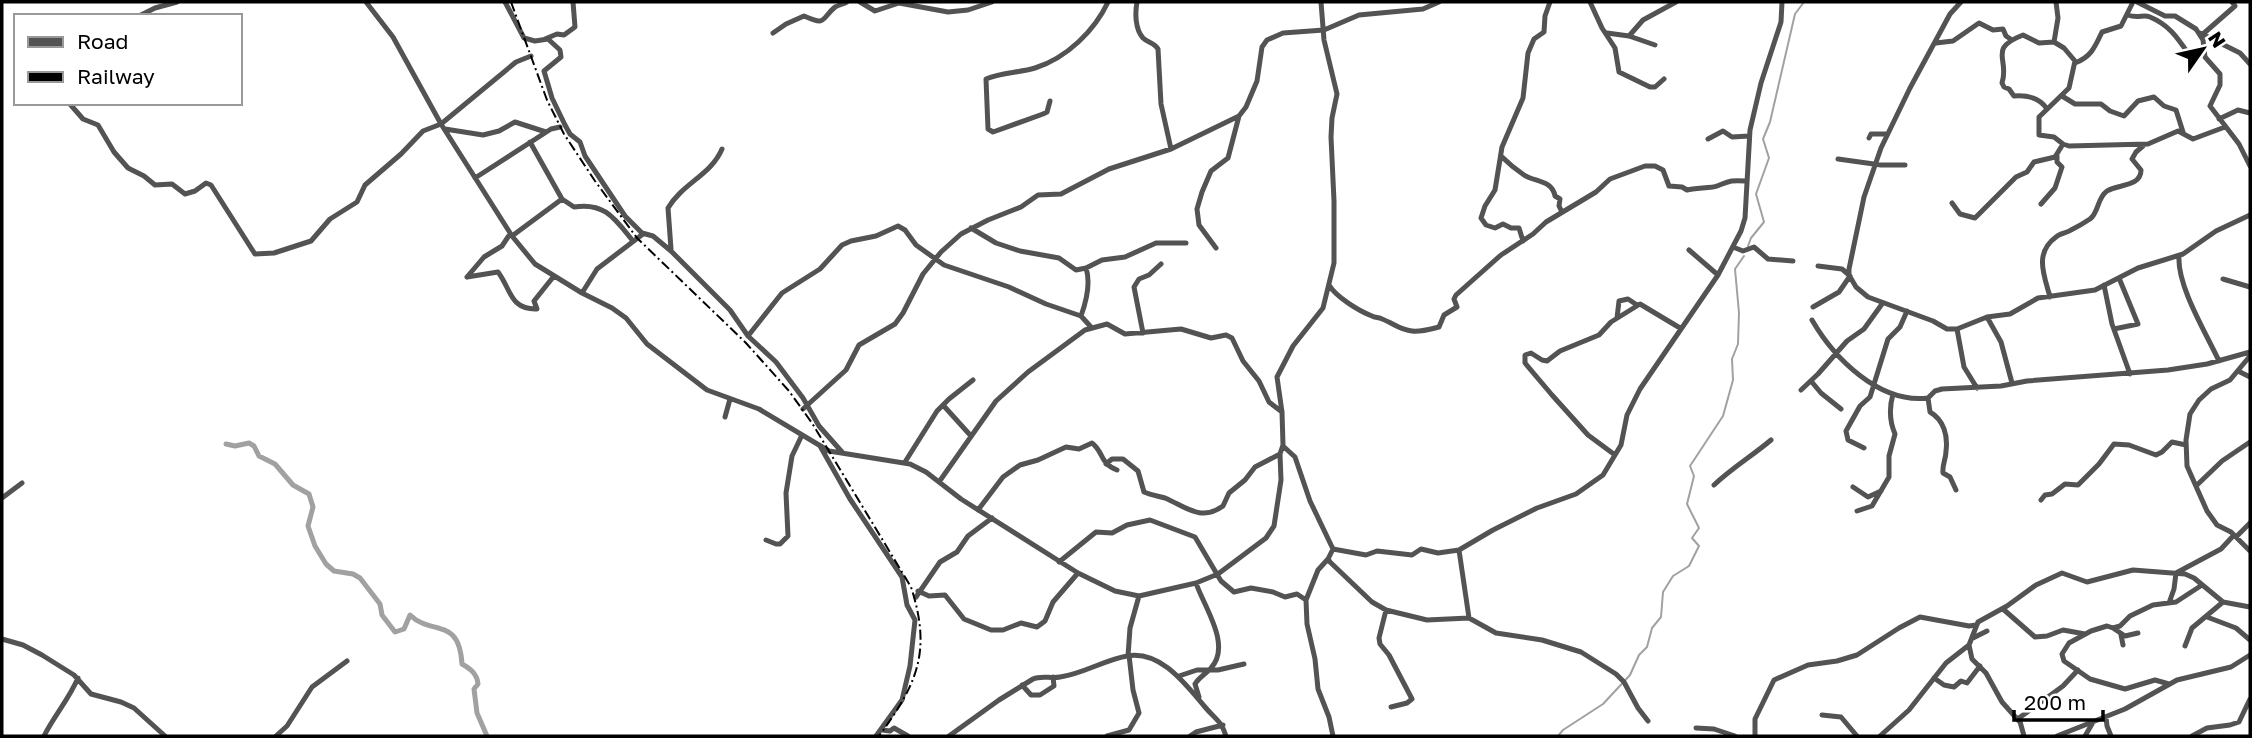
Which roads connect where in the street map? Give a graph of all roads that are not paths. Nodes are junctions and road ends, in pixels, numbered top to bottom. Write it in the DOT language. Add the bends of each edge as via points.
graph roads {
  1 [pos="177,2"];
  2 [pos="366,2"];
  3 [pos="505,2"];
  4 [pos="573,2"];
  5 [pos="847,2"];
  6 [pos="860,2"];
  7 [pos="992,2"];
  8 [pos="1108,2"];
  9 [pos="1137,2"];
  10 [pos="1321,2"];
  11 [pos="1439,2"];
  12 [pos="1550,2"];
  13 [pos="1590,2"];
  14 [pos="1676,2"];
  15 [pos="1782,2"];
  16 [pos="1961,2"];
  17 [pos="2056,2"];
  18 [pos="2135,2"];
  19 [pos="2232,2"];
  20 [pos="2147,3"];
  21 [pos="143,14"];
  22 [pos="2128,15"];
  23 [pos="1324,30"];
  24 [pos="2200,32"];
  25 [pos="773,33"];
  26 [pos="1607,33"];
  27 [pos="1629,36"];
  28 [pos="545,39"];
  29 [pos="2012,40"];
  30 [pos="2054,42"];
  31 [pos="1936,43"];
  32 [pos="1655,44"];
  33 [pos="2204,53"];
  34 [pos="531,56"];
  35 [pos="2075,62"];
  36 [pos="2250,64"];
  37 [pos="1664,79"];
  38 [pos="2062,96"];
  39 [pos="1050,101"];
  40 [pos="71,105"];
  41 [pos="2047,109"];
  42 [pos="2250,113"];
  43 [pos="1239,116"];
  44 [pos="2219,119"];
  45 [pos="443,127"];
  46 [pos="559,127"];
  47 [pos="2225,127"];
  48 [pos="546,132"];
  49 [pos="2183,132"];
  50 [pos="1887,134"];
  51 [pos="1749,136"];
  52 [pos="1869,138"];
  53 [pos="1708,139"];
  54 [pos="530,142"];
  55 [pos="2063,144"];
  56 [pos="2146,144"];
  57 [pos="722,149"];
  58 [pos="1171,149"];
  59 [pos="1501,156"];
  60 [pos="2057,156"];
  61 [pos="1838,159"];
  62 [pos="1877,164"];
  63 [pos="1905,165"];
  64 [pos="2250,166"];
  65 [pos="475,177"];
  66 [pos="1745,181"];
  67 [pos="562,199"];
  68 [pos="1952,203"];
  69 [pos="2041,204"];
  70 [pos="1562,212"];
  71 [pos="2250,215"];
  72 [pos="971,228"];
  73 [pos="643,234"];
  74 [pos="511,235"];
  75 [pos="633,241"];
  76 [pos="1524,241"];
  77 [pos="1186,243"];
  78 [pos="1733,247"];
  79 [pos="1216,248"];
  80 [pos="1689,250"];
  81 [pos="671,251"];
  82 [pos="2179,256"];
  83 [pos="936,259"];
  84 [pos="1793,261"];
  85 [pos="1161,264"];
  86 [pos="1818,265"];
  87 [pos="1086,268"];
  88 [pos="1718,275"];
  89 [pos="554,276"];
  90 [pos="1849,276"];
  91 [pos="2119,278"];
  92 [pos="2223,279"];
  93 [pos="1329,285"];
  94 [pos="2104,285"];
  95 [pos="2250,287"];
  96 [pos="582,293"];
  97 [pos="2050,297"];
  98 [pos="1637,304"];
  99 [pos="1882,304"];
  100 [pos="1814,307"];
  101 [pos="1907,311"];
  102 [pos="1081,316"];
  103 [pos="1987,317"];
  104 [pos="1617,318"];
  105 [pos="1811,320"];
  106 [pos="1091,327"];
  107 [pos="1680,328"];
  108 [pos="1957,329"];
  109 [pos="2114,329"];
  110 [pos="1143,333"];
  111 [pos="748,335"];
  112 [pos="1835,353"];
  113 [pos="2250,354"];
  114 [pos="2219,361"];
  115 [pos="2238,371"];
  116 [pos="2130,374"];
  117 [pos="2250,377"];
  118 [pos="973,380"];
  119 [pos="1811,381"];
  120 [pos="2012,383"];
  121 [pos="1875,385"];
  122 [pos="1977,388"];
  123 [pos="1801,390"];
  124 [pos="1893,394"];
  125 [pos="1928,398"];
  126 [pos="730,399"];
  127 [pos="943,405"];
  128 [pos="805,407"];
  129 [pos="1282,412"];
  130 [pos="725,416"];
  131 [pos="1853,418"];
  132 [pos="802,435"];
  133 [pos="971,436"];
  134 [pos="1771,440"];
  135 [pos="2250,442"];
  136 [pos="2186,445"];
  137 [pos="820,446"];
  138 [pos="1283,446"];
  139 [pos="1864,448"];
  140 [pos="842,452"];
  141 [pos="1280,454"];
  142 [pos="1615,455"];
  143 [pos="905,462"];
  144 [pos="1106,464"];
  145 [pos="1117,470"];
  146 [pos="939,482"];
  147 [pos="22,483"];
  148 [pos="1714,485"];
  149 [pos="2197,485"];
  150 [pos="1853,487"];
  151 [pos="1883,489"];
  152 [pos="1956,490"];
  153 [pos="2,498"];
  154 [pos="2041,500"];
  155 [pos="978,510"];
  156 [pos="1857,511"];
  157 [pos="992,518"];
  158 [pos="2250,523"];
  159 [pos="2235,536"];
  160 [pos="766,540"];
  161 [pos="1333,549"];
  162 [pos="1459,550"];
  163 [pos="2250,551"];
  164 [pos="1328,559"];
  165 [pos="1059,562"];
  166 [pos="1078,573"];
  167 [pos="2176,573"];
  168 [pos="1217,574"];
  169 [pos="1196,583"];
  170 [pos="2202,585"];
  171 [pos="1139,596"];
  172 [pos="1306,600"];
  173 [pos="2223,602"];
  174 [pos="2169,603"];
  175 [pos="2250,607"];
  176 [pos="2003,608"];
  177 [pos="1386,610"];
  178 [pos="2207,617"];
  179 [pos="1469,618"];
  180 [pos="1976,625"];
  181 [pos="2113,628"];
  182 [pos="1987,631"];
  183 [pos="2138,633"];
  184 [pos="2085,634"];
  185 [pos="2121,635"];
  186 [pos="1973,638"];
  187 [pos="2,639"];
  188 [pos="2250,640"];
  189 [pos="1969,645"];
  190 [pos="2123,645"];
  191 [pos="2185,646"];
  192 [pos="2250,655"];
  193 [pos="1128,656"];
  194 [pos="347,661"];
  195 [pos="1244,664"];
  196 [pos="1980,666"];
  197 [pos="1211,668"];
  198 [pos="2078,670"];
  199 [pos="1179,676"];
  200 [pos="1054,677"];
  201 [pos="78,678"];
  202 [pos="1934,678"];
  203 [pos="2169,684"];
  204 [pos="1022,685"];
  205 [pos="2134,688"];
  206 [pos="1199,698"];
  207 [pos="2144,698"];
  208 [pos="2250,699"];
  209 [pos="1391,707"];
  210 [pos="1822,715"];
  211 [pos="2106,717"];
  212 [pos="1648,721"];
  213 [pos="2019,721"];
  214 [pos="2092,724"];
  215 [pos="1223,725"];
  216 [pos="1696,728"];
  217 [pos="882,730"];
  218 [pos="44,736"];
  219 [pos="165,736"];
  220 [pos="276,736"];
  221 [pos="876,736"];
  222 [pos="908,736"];
  223 [pos="949,736"];
  224 [pos="1107,736"];
  225 [pos="1190,736"];
  226 [pos="1226,736"];
  227 [pos="1333,736"];
  228 [pos="1735,736"];
  229 [pos="1755,736"];
  230 [pos="1857,736"];
  231 [pos="1880,736"];
  232 [pos="2024,736"];
  233 [pos="2057,736"];
  234 [pos="2085,736"];
  235 [pos="2111,736"];
  236 [pos="2192,736"];
  1 -- 21 [label="street"];
  2 -- 45 [label="street" via="393,37"];
  3 -- 28 [label="street" via="524,38"];
  4 -- 28 [label="street" via="575,27 564,36"];
  5 -- 25 [label="street" via="824,20 804,16"];
  6 -- 7 [label="street" via="875,11 899,3 943,13"];
  8 -- 39 [label="street" via="1094,26 1060,56 1034,68 986,79 988,129 993,132 1043,114"];
  9 -- 58 [label="street" via="1136,20 1143,38 1158,49 1161,104"];
  10 -- 23 [label="street"];
  11 -- 23 [label="street" via="1423,9 1360,15"];
  12 -- 59 [label="street" via="1544,32 1534,39 1528,53 1523,98"];
  13 -- 26 [label="street"];
  14 -- 27 [label="street" via="1643,20"];
  15 -- 51 [label="street" via="1781,22"];
  16 -- 31 [label="street"];
  17 -- 30 [label="street"];
  18 -- 20 [label="street"];
  18 -- 22 [label="street"];
  19 -- 24 [label="street" via="2235,5"];
  20 -- 24 [label="street"];
  22 -- 33 [label="street" via="2151,18 2172,30 2188,53"];
  22 -- 35 [label="street" via="2119,28 2102,32 2093,51"];
  23 -- 43 [label="street" via="1283,33 1265,41 1258,79"];
  23 -- 93 [label="street" via="1338,94 1331,137 1335,258"];
  24 -- 33 [label="street"];
  24 -- 36 [label="street" via="2240,53"];
  26 -- 27 [label="street"];
  26 -- 37 [label="street" via="1620,73 1650,87"];
  27 -- 32 [label="street"];
  28 -- 73 [label="street" via="560,50 558,61 544,71 569,132 580,142 625,216"];
  29 -- 30 [label="street" via="2025,35 2036,42"];
  29 -- 31 [label="street" via="2003,29 1979,23 1953,41"];
  29 -- 41 [label="street" via="2002,51 2002,85 2014,96 2036,99"];
  30 -- 35 [label="street"];
  31 -- 50 [label="street"];
  33 -- 44 [label="street" via="2220,74 2210,104"];
  34 -- 45 [label="street" via="516,62"];
  35 -- 38 [label="street" via="2070,86"];
  38 -- 41 [label="street"];
  38 -- 49 [label="street" via="2075,104 2102,104 2124,116 2135,103 2154,97 2177,111"];
  40 -- 45 [label="street" via="101,129 120,161 154,184 172,184 185,194 206,183 211,185 260,255 311,241 325,223 357,202 365,185 423,131"];
  41 -- 55 [label="street" via="2039,117 2038,134"];
  42 -- 44 [label="street" via="2238,110"];
  43 -- 58 [label="street"];
  43 -- 79 [label="street" via="1228,158 1212,171 1198,209 1199,225"];
  44 -- 47 [label="street"];
  45 -- 48 [label="street" via="483,135 515,122"];
  45 -- 65 [label="street"];
  46 -- 48 [label="street"];
  47 -- 49 [label="street" via="2193,139"];
  47 -- 64 [label="street"];
  48 -- 54 [label="street"];
  49 -- 56 [label="street"];
  50 -- 52 [label="street"];
  50 -- 62 [label="street"];
  51 -- 53 [label="street" via="1733,137 1723,131"];
  51 -- 66 [label="street"];
  54 -- 65 [label="street"];
  54 -- 67 [label="street"];
  55 -- 56 [label="street"];
  55 -- 60 [label="street"];
  56 -- 97 [label="street" via="2133,157 2140,176 2132,184 2105,192 2090,219 2056,236 2045,250 2041,258"];
  57 -- 81 [label="street" via="716,163 691,181 668,208"];
  58 -- 72 [label="street" via="1109,169 1060,194 1038,195"];
  59 -- 70 [label="street" via="1524,175 1549,186 1560,199"];
  59 -- 76 [label="street" via="1495,190 1482,221 1495,228 1503,223 1519,228"];
  60 -- 68 [label="street" via="2034,162 1974,219 1961,214"];
  60 -- 69 [label="street" via="2062,167 2057,185"];
  61 -- 62 [label="street"];
  62 -- 63 [label="street"];
  62 -- 90 [label="street" via="1864,197"];
  65 -- 74 [label="street"];
  66 -- 70 [label="street" via="1688,190 1669,186 1663,170 1646,166 1610,179"];
  66 -- 78 [label="street" via="1745,218"];
  67 -- 74 [label="street"];
  67 -- 75 [label="street" via="574,207 587,204 602,209"];
  70 -- 76 [label="street"];
  71 -- 82 [label="street"];
  72 -- 83 [label="street"];
  72 -- 87 [label="street" via="996,243 1059,258 1076,270"];
  73 -- 75 [label="street"];
  73 -- 81 [label="street"];
  74 -- 89 [label="street" via="535,264"];
  74 -- 89 [label="street" via="467,277 498,272 520,307 537,309 534,301"];
  75 -- 96 [label="street" via="597,269"];
  76 -- 93 [label="street" via="1456,295 1457,307 1444,315 1439,327 1418,331 1395,327 1357,309"];
  77 -- 87 [label="street" via="1156,243"];
  78 -- 84 [label="street" via="1743,251 1754,247 1768,258"];
  78 -- 88 [label="street"];
  80 -- 88 [label="street"];
  81 -- 111 [label="street" via="730,310"];
  82 -- 91 [label="street"];
  82 -- 114 [label="street" via="2188,297"];
  83 -- 102 [label="street"];
  83 -- 111 [label="street" via="899,226 846,243 820,269 782,293"];
  83 -- 128 [label="street" via="900,318 859,345 846,370"];
  85 -- 110 [label="street" via="1134,287"];
  86 -- 90 [label="street" via="1841,269"];
  87 -- 102 [label="street" via="1088,283"];
  88 -- 107 [label="street"];
  89 -- 96 [label="street"];
  90 -- 99 [label="street" via="1862,293"];
  90 -- 100 [label="street" via="1840,292"];
  91 -- 94 [label="street"];
  91 -- 109 [label="street" via="2138,324"];
  92 -- 95 [label="street"];
  93 -- 129 [label="street" via="1321,312 1278,373"];
  94 -- 97 [label="street"];
  94 -- 109 [label="street"];
  96 -- 126 [label="street" via="612,307 647,344 707,390"];
  97 -- 103 [label="street"];
  98 -- 104 [label="street"];
  98 -- 104 [label="street" via="1619,301"];
  98 -- 107 [label="street"];
  99 -- 101 [label="street"];
  99 -- 112 [label="street" via="1864,329"];
  101 -- 108 [label="street"];
  101 -- 121 [label="street" via="1888,340"];
  102 -- 106 [label="street"];
  103 -- 108 [label="street"];
  103 -- 120 [label="street" via="2001,342"];
  104 -- 142 [label="street" via="1599,335 1547,361 1531,353 1524,358 1583,430"];
  105 -- 112 [label="street"];
  106 -- 110 [label="street" via="1107,324 1125,334"];
  106 -- 133 [label="street" via="1002,395"];
  107 -- 142 [label="street" via="1633,402"];
  108 -- 122 [label="street" via="1964,367"];
  109 -- 116 [label="street"];
  110 -- 129 [label="street" via="1181,329 1211,338 1228,335 1269,402"];
  111 -- 128 [label="street" via="776,362"];
  112 -- 119 [label="street"];
  112 -- 121 [label="street"];
  113 -- 114 [label="street"];
  113 -- 115 [label="street"];
  114 -- 116 [label="street"];
  115 -- 117 [label="street"];
  115 -- 136 [label="street" via="2199,400 2189,418"];
  116 -- 120 [label="street"];
  118 -- 127 [label="street"];
  119 -- 123 [label="street"];
  119 -- 131 [label="street"];
  120 -- 122 [label="street"];
  121 -- 124 [label="street"];
  121 -- 131 [label="street"];
  122 -- 125 [label="street" via="1937,390"];
  124 -- 125 [label="street"];
  124 -- 151 [label="street" via="1889,411 1895,437"];
  125 -- 152 [label="street" via="1930,412 1945,428 1943,473"];
  126 -- 130 [label="street"];
  126 -- 132 [label="street" via="759,409"];
  127 -- 133 [label="street"];
  127 -- 143 [label="street"];
  128 -- 140 [label="street"];
  129 -- 138 [label="street"];
  131 -- 139 [label="street" via="1846,437"];
  132 -- 137 [label="street"];
  132 -- 160 [label="street" via="792,456 786,493 788,536 780,544"];
  133 -- 146 [label="street"];
  134 -- 148 [label="street"];
  135 -- 149 [label="street" via="2221,461"];
  136 -- 149 [label="street" via="2187,463"];
  136 -- 154 [label="street" via="2172,442 2156,455 2114,444 2078,485 2064,485"];
  137 -- 140 [label="street"];
  137 -- 217 [label="street" via="902,577 915,620 902,700"];
  138 -- 141 [label="street"];
  138 -- 161 [label="street" via="1295,457"];
  140 -- 143 [label="street"];
  141 -- 144 [label="street" via="1255,467 1229,493 1222,508 1206,513 1194,513 1144,492 1138,471 1124,459 1112,458"];
  141 -- 168 [label="street" via="1275,526 1266,538"];
  142 -- 162 [label="street" via="1603,475 1583,490 1498,527"];
  143 -- 146 [label="street"];
  144 -- 145 [label="street"];
  144 -- 155 [label="street" via="1092,443 1079,449 1061,448 1015,468"];
  146 -- 155 [label="street"];
  147 -- 153 [label="street"];
  149 -- 159 [label="street" via="2215,524"];
  150 -- 151 [label="street" via="1868,497"];
  151 -- 156 [label="street" via="1871,507"];
  155 -- 157 [label="street"];
  157 -- 165 [label="street"];
  157 -- 166 [label="street" via="940,562 917,594 946,595 964,619 991,630 1021,623 1037,627"];
  158 -- 159 [label="street"];
  159 -- 163 [label="street"];
  159 -- 167 [label="street" via="2221,549"];
  161 -- 162 [label="street" via="1365,555"];
  161 -- 164 [label="street"];
  162 -- 179 [label="street"];
  164 -- 172 [label="street" via="1318,570"];
  164 -- 177 [label="street"];
  165 -- 166 [label="street"];
  165 -- 168 [label="street" via="1096,532 1112,533 1147,520 1195,537"];
  166 -- 171 [label="street" via="1115,592"];
  167 -- 170 [label="street" via="2190,575"];
  167 -- 174 [label="street"];
  167 -- 176 [label="street" via="2133,570 2087,582 2063,573"];
  168 -- 169 [label="street"];
  168 -- 172 [label="street" via="1236,592 1251,588 1285,597 1297,594"];
  169 -- 171 [label="street"];
  169 -- 197 [label="street" via="1214,621 1220,647"];
  170 -- 173 [label="street"];
  170 -- 174 [label="street"];
  171 -- 193 [label="street"];
  172 -- 227 [label="street" via="1318,689"];
  173 -- 175 [label="street"];
  173 -- 178 [label="street"];
  174 -- 181 [label="street" via="2153,605"];
  176 -- 180 [label="street"];
  176 -- 184 [label="street" via="2035,637 2063,630"];
  177 -- 179 [label="street" via="1427,620"];
  177 -- 209 [label="street" via="1378,638 1412,699"];
  178 -- 188 [label="street" via="2236,628"];
  178 -- 191 [label="street" via="2192,628"];
  179 -- 212 [label="street" via="1496,633 1542,640 1588,656 1621,678"];
  180 -- 186 [label="street"];
  180 -- 229 [label="street" via="1920,617 1857,655 1808,665 1774,680 1755,719"];
  181 -- 184 [label="street"];
  181 -- 185 [label="street"];
  182 -- 186 [label="street"];
  183 -- 185 [label="street"];
  184 -- 198 [label="street" via="2069,643 2062,654 2064,661"];
  185 -- 190 [label="street"];
  186 -- 189 [label="street"];
  187 -- 201 [label="street" via="23,645"];
  189 -- 196 [label="street" via="1972,659"];
  189 -- 202 [label="street"];
  192 -- 203 [label="street" via="2231,667"];
  193 -- 199 [label="street" via="1154,660"];
  193 -- 200 [label="street"];
  193 -- 224 [label="street" via="1139,713 1129,730"];
  194 -- 220 [label="street" via="312,687"];
  195 -- 197 [label="street"];
  196 -- 202 [label="street" via="1967,684 1962,681 1949,687"];
  196 -- 213 [label="street"];
  197 -- 199 [label="street"];
  197 -- 206 [label="street" via="1195,684"];
  198 -- 205 [label="street" via="2094,681"];
  198 -- 213 [label="street"];
  199 -- 206 [label="street"];
  200 -- 204 [label="street" via="1039,677"];
  200 -- 204 [label="street" via="1054,686 1040,695 1031,695"];
  201 -- 218 [label="street"];
  201 -- 219 [label="street" via="91,694 141,712"];
  202 -- 231 [label="street" via="1909,710"];
  203 -- 205 [label="street" via="2156,680"];
  203 -- 207 [label="street"];
  204 -- 223 [label="street"];
  205 -- 207 [label="street"];
  206 -- 215 [label="street"];
  207 -- 211 [label="street"];
  208 -- 236 [label="street" via="2242,718 2234,724 2207,727"];
  210 -- 230 [label="street" via="1841,717"];
  211 -- 214 [label="street"];
  211 -- 235 [label="street"];
  213 -- 232 [label="street"];
  214 -- 233 [label="street"];
  214 -- 234 [label="street"];
  215 -- 225 [label="street"];
  215 -- 226 [label="street"];
  216 -- 228 [label="street"];
  217 -- 221 [label="street"];
  217 -- 222 [label="street" via="895,728"];
}
